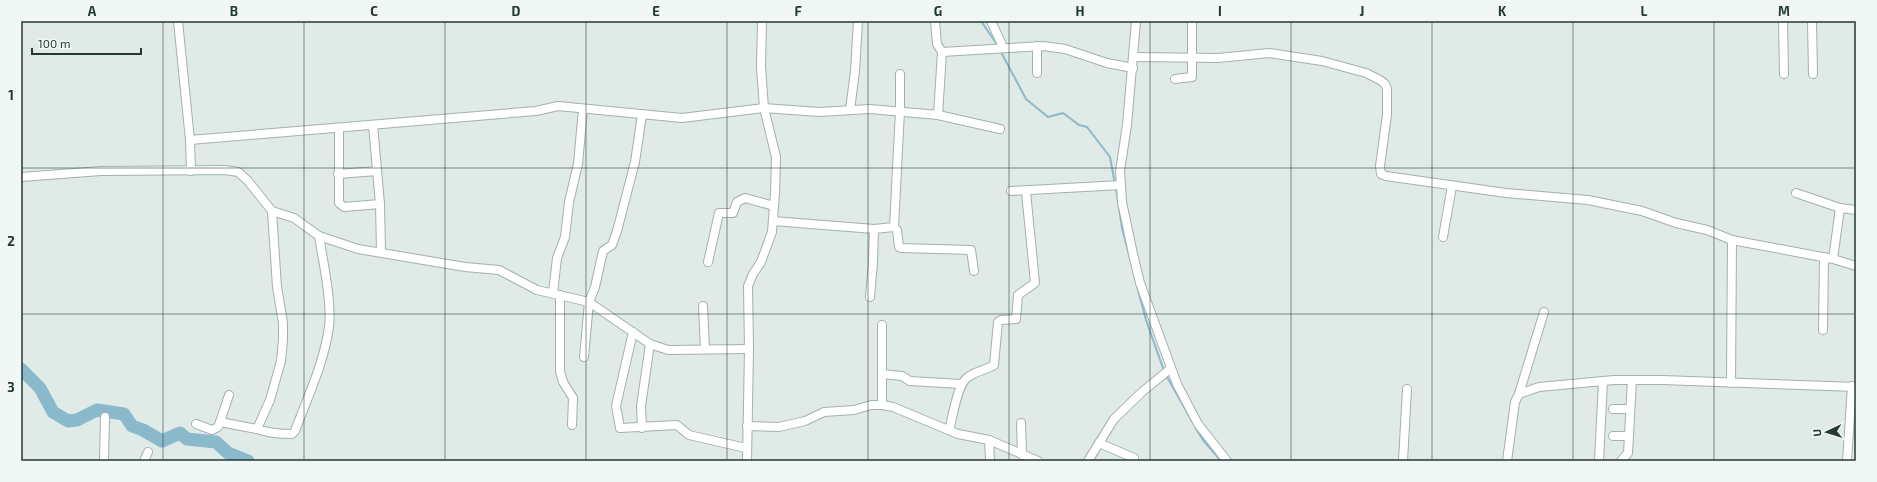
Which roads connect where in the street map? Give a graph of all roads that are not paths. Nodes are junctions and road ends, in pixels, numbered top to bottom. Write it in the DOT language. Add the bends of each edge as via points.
graph roads {
  1 [pos="178,21"];
  2 [pos="762,21"];
  3 [pos="858,21"];
  4 [pos="935,21"];
  5 [pos="991,21"];
  6 [pos="1136,21"];
  7 [pos="1192,21"];
  8 [pos="1783,21"];
  9 [pos="1812,21"];
  10 [pos="1037,46"];
  11 [pos="1001,47"];
  12 [pos="942,52"];
  13 [pos="1134,57"];
  14 [pos="1191,58"];
  15 [pos="1133,68"];
  16 [pos="1037,73"];
  17 [pos="900,74"];
  18 [pos="1784,74"];
  19 [pos="1813,74"];
  20 [pos="1175,79"];
  21 [pos="764,108"];
  22 [pos="583,110"];
  23 [pos="850,110"];
  24 [pos="900,112"];
  25 [pos="642,115"];
  26 [pos="938,115"];
  27 [pos="373,125"];
  28 [pos="339,128"];
  29 [pos="1000,129"];
  30 [pos="190,140"];
  31 [pos="191,170"];
  32 [pos="377,170"];
  33 [pos="338,174"];
  34 [pos="21,177"];
  35 [pos="1116,186"];
  36 [pos="1452,186"];
  37 [pos="1011,191"];
  38 [pos="1026,192"];
  39 [pos="1796,193"];
  40 [pos="380,204"];
  41 [pos="774,206"];
  42 [pos="1840,208"];
  43 [pos="1856,210"];
  44 [pos="272,211"];
  45 [pos="773,221"];
  46 [pos="894,227"];
  47 [pos="874,229"];
  48 [pos="319,236"];
  49 [pos="1443,237"];
  50 [pos="1732,240"];
  51 [pos="381,252"];
  52 [pos="1828,258"];
  53 [pos="708,262"];
  54 [pos="1856,266"];
  55 [pos="974,271"];
  56 [pos="556,294"];
  57 [pos="870,297"];
  58 [pos="589,302"];
  59 [pos="703,306"];
  60 [pos="1544,312"];
  61 [pos="882,325"];
  62 [pos="1823,330"];
  63 [pos="633,332"];
  64 [pos="650,344"];
  65 [pos="705,349"];
  66 [pos="749,349"];
  67 [pos="584,357"];
  68 [pos="1166,371"];
  69 [pos="882,374"];
  70 [pos="1632,380"];
  71 [pos="1603,381"];
  72 [pos="1732,383"];
  73 [pos="961,384"];
  74 [pos="1854,386"];
  75 [pos="1407,389"];
  76 [pos="1519,394"];
  77 [pos="229,395"];
  78 [pos="882,405"];
  79 [pos="1614,409"];
  80 [pos="1630,409"];
  81 [pos="105,417"];
  82 [pos="220,422"];
  83 [pos="1021,423"];
  84 [pos="196,424"];
  85 [pos="572,425"];
  86 [pos="747,426"];
  87 [pos="642,428"];
  88 [pos="257,429"];
  89 [pos="950,430"];
  90 [pos="1614,436"];
  91 [pos="1629,436"];
  92 [pos="989,440"];
  93 [pos="1097,447"];
  94 [pos="746,448"];
  95 [pos="148,452"];
  96 [pos="1022,455"];
  97 [pos="1134,458"];
  98 [pos="104,461"];
  99 [pos="144,461"];
  100 [pos="747,461"];
  101 [pos="990,461"];
  102 [pos="1038,461"];
  103 [pos="1088,461"];
  104 [pos="1097,461"];
  105 [pos="1227,461"];
  106 [pos="1403,461"];
  107 [pos="1508,461"];
  108 [pos="1599,461"];
  109 [pos="1621,461"];
  110 [pos="1847,461"];
  1 -- 30 [label="street"];
  2 -- 21 [label="street" via="761,67"];
  3 -- 23 [label="street"];
  4 -- 12 [label="street" via="938,44"];
  5 -- 11 [label="street"];
  6 -- 13 [label="street"];
  7 -- 14 [label="street"];
  8 -- 18 [label="street"];
  9 -- 19 [label="street"];
  10 -- 11 [label="street"];
  10 -- 15 [label="street" via="1065,49 1107,63"];
  10 -- 16 [label="street"];
  11 -- 12 [label="street"];
  12 -- 26 [label="street"];
  13 -- 14 [label="street"];
  13 -- 15 [label="street"];
  14 -- 20 [label="street" via="1192,78"];
  14 -- 36 [label="street" via="1279,54 1322,61 1366,73 1380,80 1387,89 1387,115 1380,166 1382,174"];
  15 -- 35 [label="street" via="1127,125"];
  17 -- 24 [label="street"];
  21 -- 23 [label="street" via="818,112"];
  21 -- 25 [label="street" via="700,117"];
  21 -- 41 [label="street" via="776,157"];
  22 -- 25 [label="street"];
  22 -- 27 [label="street" via="558,106 536,111"];
  22 -- 56 [label="street" via="578,164 569,202 565,237 556,258"];
  23 -- 24 [label="street"];
  24 -- 26 [label="street"];
  24 -- 46 [label="street"];
  25 -- 58 [label="street" via="635,162 617,231 612,245 602,251 595,287"];
  26 -- 29 [label="street"];
  27 -- 28 [label="street"];
  27 -- 32 [label="street"];
  28 -- 30 [label="street"];
  28 -- 33 [label="street"];
  30 -- 31 [label="street"];
  31 -- 34 [label="street" via="102,171"];
  31 -- 44 [label="street" via="238,172"];
  32 -- 33 [label="street"];
  32 -- 40 [label="street"];
  33 -- 40 [label="street" via="338,201 342,206"];
  35 -- 38 [label="street"];
  35 -- 68 [label="street" via="1140,283"];
  36 -- 49 [label="street"];
  36 -- 50 [label="street" via="1588,200 1642,211"];
  37 -- 38 [label="street"];
  38 -- 73 [label="street" via="1035,283 1018,296 1016,319 998,322 994,365 966,377"];
  39 -- 42 [label="street"];
  40 -- 51 [label="street"];
  41 -- 45 [label="street"];
  41 -- 53 [label="street" via="745,198 737,202 732,213 719,213"];
  42 -- 43 [label="street"];
  42 -- 52 [label="street"];
  44 -- 48 [label="street" via="294,218"];
  44 -- 88 [label="street" via="283,340 281,360 270,400"];
  45 -- 47 [label="street"];
  45 -- 66 [label="street" via="772,232 761,262 748,286"];
  46 -- 47 [label="street"];
  46 -- 55 [label="street" via="901,248 971,250"];
  47 -- 57 [label="street"];
  48 -- 51 [label="street" via="358,249"];
  48 -- 88 [label="street" via="327,289 329,325 321,366 292,434"];
  50 -- 52 [label="street"];
  50 -- 72 [label="street"];
  51 -- 56 [label="street" via="465,267 499,270 536,290"];
  52 -- 54 [label="street"];
  52 -- 62 [label="street"];
  56 -- 58 [label="street"];
  56 -- 85 [label="street" via="560,371 563,382 573,398"];
  58 -- 63 [label="street"];
  58 -- 67 [label="street"];
  59 -- 65 [label="street"];
  60 -- 76 [label="street"];
  61 -- 69 [label="street"];
  63 -- 64 [label="street"];
  63 -- 87 [label="street" via="616,406 617,417 620,428"];
  64 -- 65 [label="street" via="668,350"];
  64 -- 87 [label="street" via="641,406"];
  65 -- 66 [label="street"];
  66 -- 86 [label="street"];
  68 -- 93 [label="street" via="1114,419"];
  68 -- 105 [label="street" via="1198,424"];
  69 -- 73 [label="street" via="902,376 909,381"];
  69 -- 78 [label="street"];
  70 -- 71 [label="street"];
  70 -- 72 [label="street"];
  70 -- 80 [label="street"];
  71 -- 76 [label="street" via="1539,387"];
  71 -- 108 [label="street"];
  72 -- 74 [label="street"];
  73 -- 89 [label="street"];
  74 -- 110 [label="street"];
  75 -- 106 [label="street"];
  76 -- 107 [label="street" via="1515,402"];
  77 -- 82 [label="street"];
  78 -- 86 [label="street" via="824,412 805,421 779,427"];
  78 -- 89 [label="street"];
  79 -- 80 [label="street"];
  80 -- 91 [label="street"];
  81 -- 98 [label="street"];
  82 -- 84 [label="street" via="218,427 212,430"];
  82 -- 88 [label="street"];
  83 -- 96 [label="street"];
  86 -- 94 [label="street"];
  87 -- 94 [label="street" via="678,425 689,435"];
  89 -- 92 [label="street"];
  90 -- 91 [label="street"];
  91 -- 109 [label="street" via="1628,453"];
  92 -- 96 [label="street"];
  92 -- 101 [label="street"];
  93 -- 97 [label="street"];
  93 -- 103 [label="street"];
  93 -- 104 [label="street"];
  94 -- 100 [label="street"];
  95 -- 99 [label="street"];
  96 -- 102 [label="street"];
}
